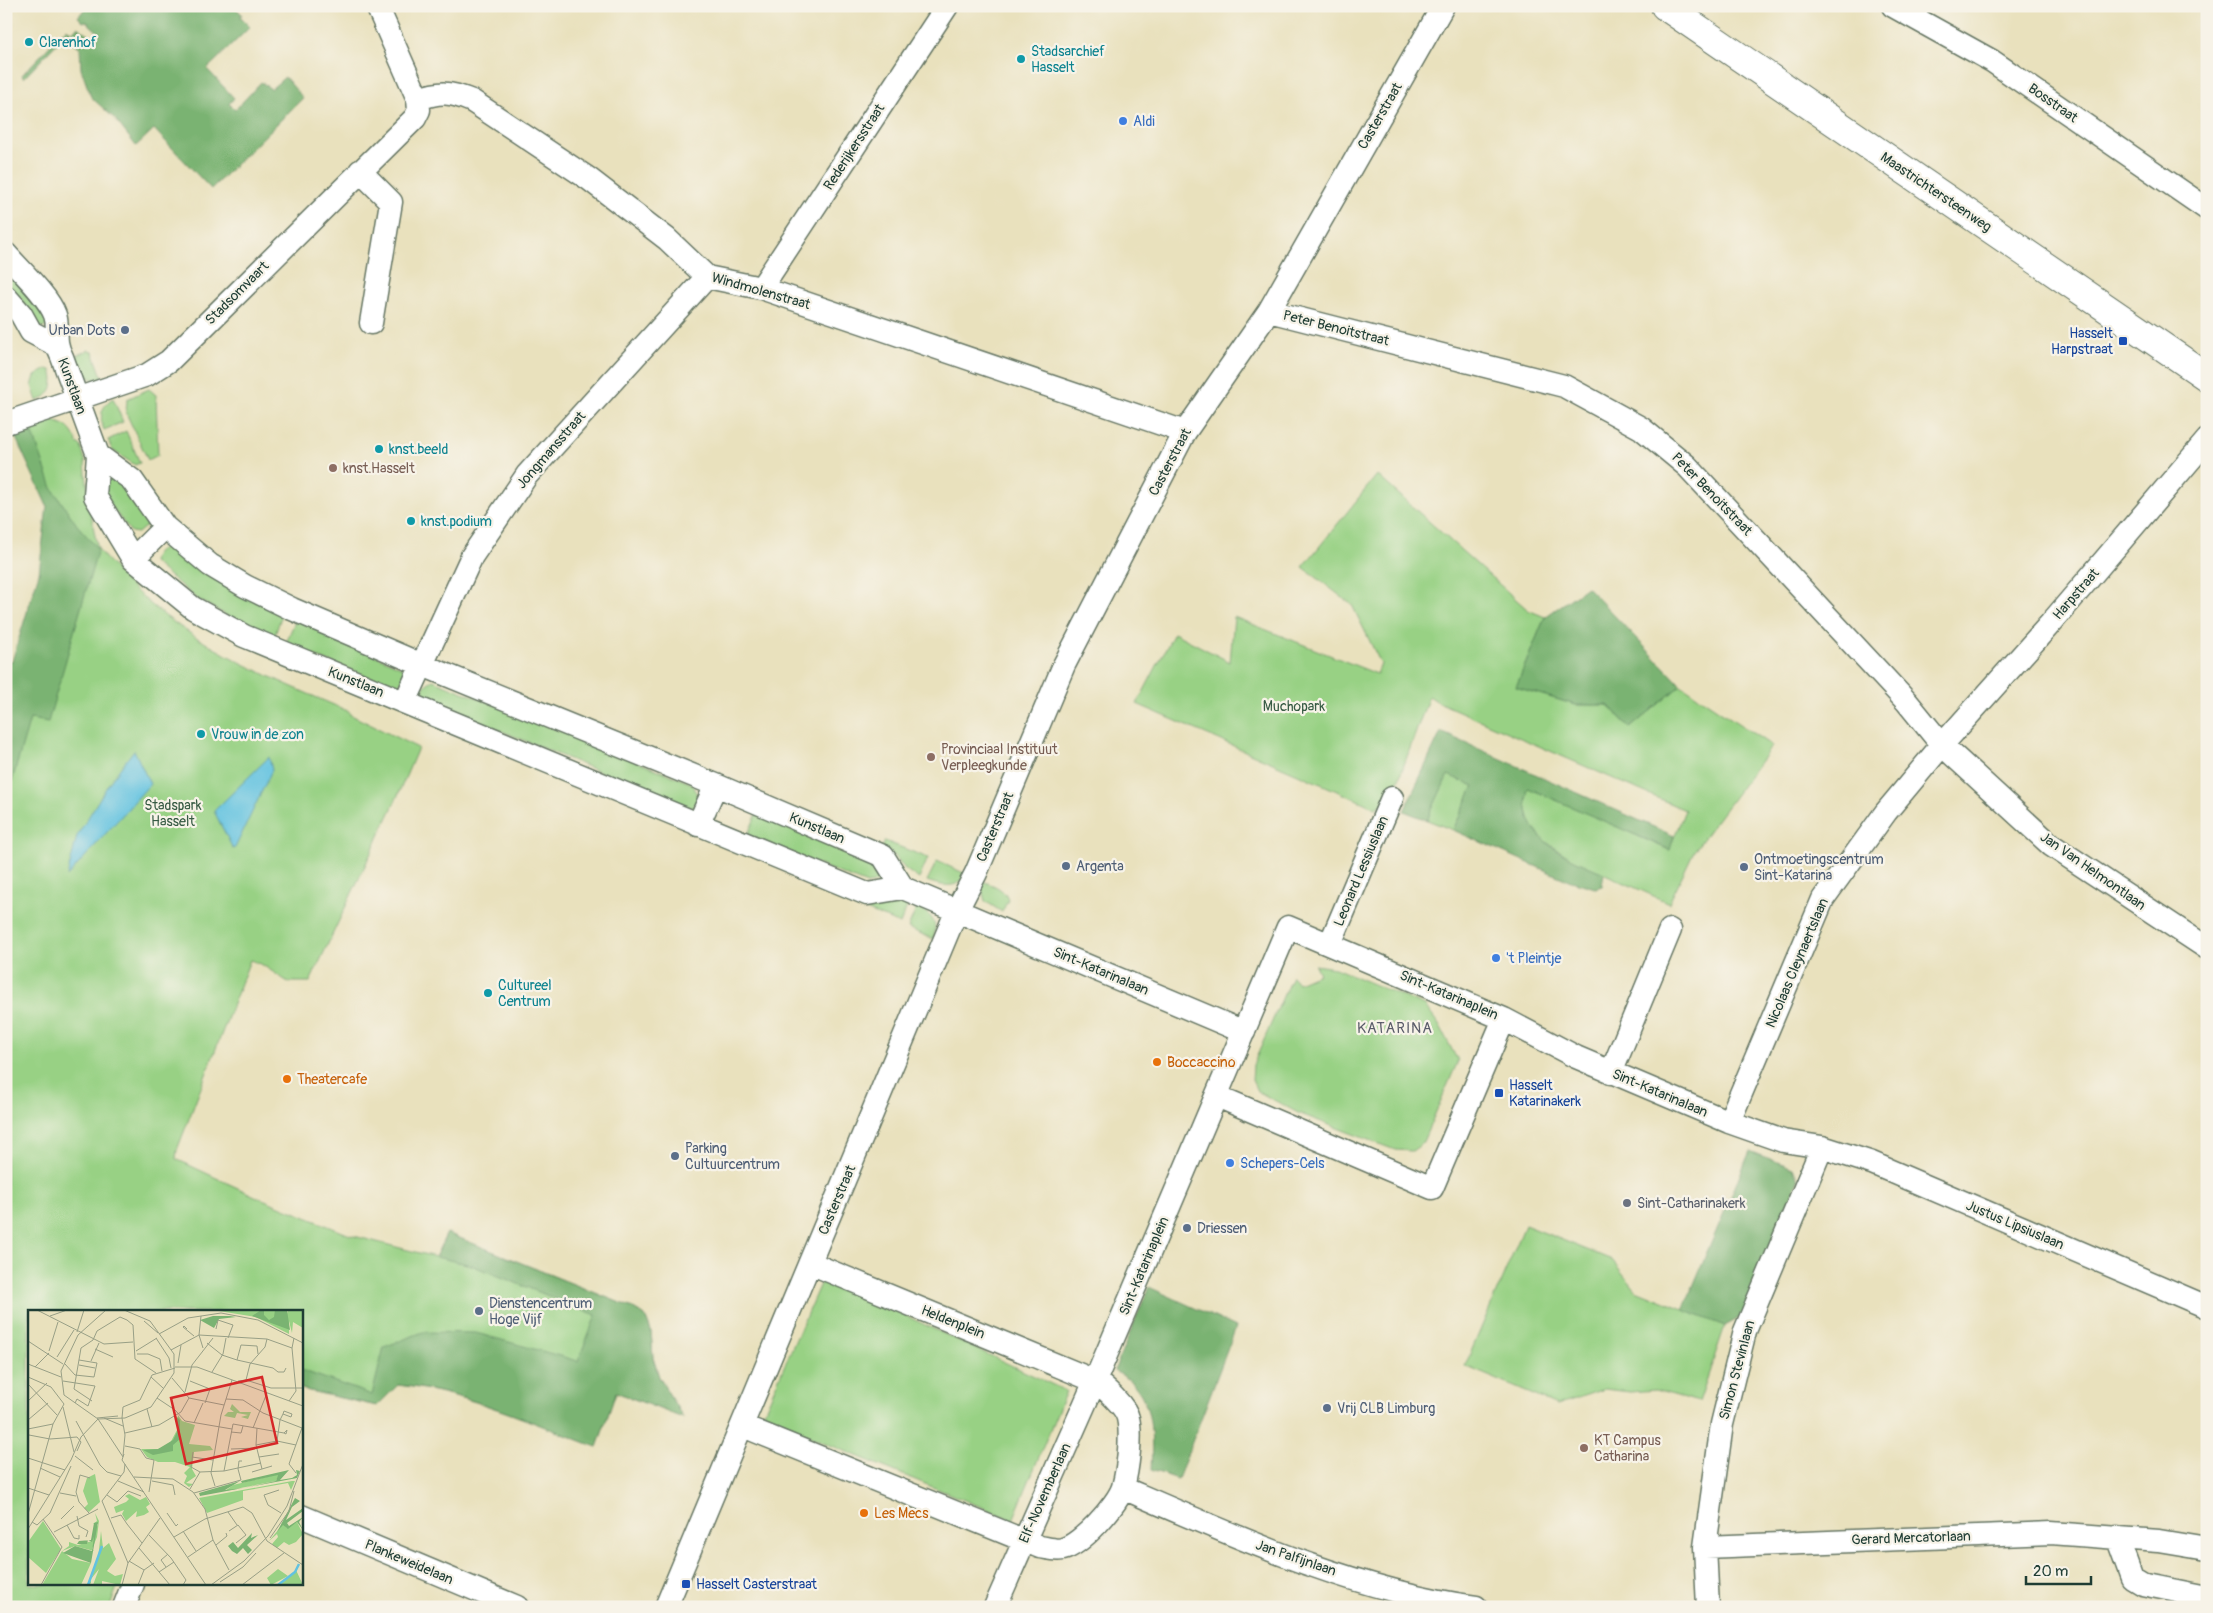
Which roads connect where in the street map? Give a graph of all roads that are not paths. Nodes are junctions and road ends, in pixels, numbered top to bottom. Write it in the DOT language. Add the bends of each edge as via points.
graph roads {
  1 [pos="377,6"];
  2 [pos="948,6"];
  3 [pos="1443,6"];
  4 [pos="1665,6"];
  5 [pos="1893,6"];
  6 [pos="418,98"];
  7 [pos="360,171"];
  8 [pos="2207,209"];
  9 [pos="6,254"];
  10 [pos="707,277"];
  11 [pos="761,288"];
  12 [pos="6,297"];
  13 [pos="1269,311"];
  14 [pos="371,323"];
  15 [pos="56,345"];
  16 [pos="2207,377"];
  17 [pos="77,399"];
  18 [pos="6,423"];
  19 [pos="1185,432"];
  20 [pos="2207,440"];
  21 [pos="98,455"];
  22 [pos="165,527"];
  23 [pos="133,559"];
  24 [pos="420,664"];
  25 [pos="404,702"];
  26 [pos="1942,745"];
  27 [pos="716,784"];
  28 [pos="1392,798"];
  29 [pos="698,825"];
  30 [pos="903,888"];
  31 [pos="957,910"];
  32 [pos="1670,930"];
  33 [pos="1330,944"];
  34 [pos="2207,948"];
  35 [pos="1504,1019"];
  36 [pos="1244,1032"];
  37 [pos="1611,1073"];
  38 [pos="1217,1096"];
  39 [pos="1729,1122"];
  40 [pos="1822,1147"];
  41 [pos="810,1264"];
  42 [pos="2207,1307"];
  43 [pos="1095,1381"];
  44 [pos="743,1426"];
  45 [pos="1123,1488"];
  46 [pos="302,1516"];
  47 [pos="2117,1537"];
  48 [pos="1023,1540"];
  49 [pos="1705,1547"];
  50 [pos="2207,1549"];
  51 [pos="132,1586"];
  52 [pos="2207,1597"];
  53 [pos="124,1607"];
  54 [pos="517,1607"];
  55 [pos="666,1607"];
  56 [pos="995,1607"];
  57 [pos="1476,1607"];
  58 [pos="1708,1607"];
  1 -- 6 [label="street"];
  2 -- 11 [label="street, Rederijkersstraat"];
  3 -- 13 [label="street, Casterstraat"];
  4 -- 16 [label="main road, Maastrichtersteenweg"];
  5 -- 8 [label="street, Bosstraat" via="1992,61"];
  6 -- 7 [label="street, Stadsomvaart" via="419,110 415,118"];
  6 -- 10 [label="street, Windmolenstraat" via="439,92 472,101 589,179 668,239"];
  7 -- 14 [label="street" via="391,202"];
  7 -- 17 [label="street, Stadsomvaart" via="169,361 147,375"];
  9 -- 15 [label="street, Kunstlaan" via="40,292 55,316"];
  10 -- 11 [label="street, Windmolenstraat"];
  10 -- 24 [label="street, Jongmansstraat" via="527,475 472,556"];
  11 -- 19 [label="street, Windmolenstraat"];
  12 -- 15 [label="street, Kunstlaan" via="31,332"];
  13 -- 19 [label="street, Casterstraat"];
  13 -- 26 [label="street, Peter Benoitstraat" via="1564,386 1641,428 1688,466 1907,702"];
  15 -- 17 [label="street, Kunstlaan"];
  17 -- 18 [label="street, Stadsomvaart"];
  17 -- 21 [label="street, Kunstlaan"];
  19 -- 31 [label="street, Casterstraat" via="1064,665 976,874"];
  20 -- 26 [label="street, Harpstraat"];
  21 -- 22 [label="street, Kunstlaan" via="132,480"];
  21 -- 23 [label="street, Kunstlaan" via="95,496"];
  22 -- 23 [label="street"];
  22 -- 24 [label="street, Kunstlaan" via="210,565 245,586"];
  23 -- 25 [label="street, Kunstlaan" via="193,608 230,629"];
  24 -- 25 [label="street, Jongmansstraat"];
  24 -- 27 [label="street, Kunstlaan"];
  25 -- 29 [label="street, Kunstlaan"];
  26 -- 34 [label="street, Jan Van Helmontlaan" via="2051,845"];
  26 -- 39 [label="street, Nicolaas Cleynaertslaan" via="1886,812 1823,899"];
  27 -- 29 [label="street"];
  27 -- 30 [label="street, Kunstlaan" via="883,856"];
  28 -- 33 [label="street, Leonard Lessiuslaan"];
  29 -- 30 [label="street, Kunstlaan" via="867,894"];
  30 -- 31 [label="street"];
  31 -- 36 [label="street, Sint-Katarinalaan"];
  31 -- 41 [label="street, Casterstraat"];
  32 -- 37 [label="street"];
  33 -- 35 [label="street, Sint-Katarinaplein"];
  33 -- 36 [label="street, Sint-Katarinaplein" via="1288,927"];
  35 -- 37 [label="street, Sint-Katarinalaan"];
  35 -- 38 [label="street, Sint-Katarinaplein" via="1432,1188"];
  36 -- 38 [label="street, Sint-Katarinaplein"];
  37 -- 39 [label="street, Sint-Katarinalaan"];
  38 -- 43 [label="street, Sint-Katarinaplein"];
  39 -- 40 [label="street, Sint-Katarinalaan" via="1783,1142"];
  40 -- 42 [label="street, Justus Lipsiuslaan" via="1872,1163"];
  40 -- 49 [label="street, Simon Stevinlaan" via="1745,1331 1722,1424"];
  41 -- 43 [label="street, Heldenplein"];
  41 -- 44 [label="street, Casterstraat"];
  43 -- 45 [label="street" via="1107,1389 1128,1416 1129,1444"];
  43 -- 48 [label="street, Elf-Novemberlaan"];
  44 -- 48 [label="street"];
  44 -- 55 [label="street, Casterstraat"];
  45 -- 48 [label="street" via="1104,1516 1081,1540 1062,1550 1040,1547"];
  45 -- 57 [label="street, Jan Palfijnlaan" via="1253,1544 1339,1573 1434,1601"];
  46 -- 54 [label="street, Plankeweidelaan"];
  47 -- 49 [label="street, Gerard Mercatorlaan" via="2051,1533"];
  47 -- 50 [label="street, Gerard Mercatorlaan"];
  47 -- 52 [label="street" via="2132,1578 2142,1584"];
  48 -- 56 [label="street, Elf-Novemberlaan"];
  49 -- 58 [label="street, Simon Stevinlaan"];
  51 -- 53 [label="street"];
}
